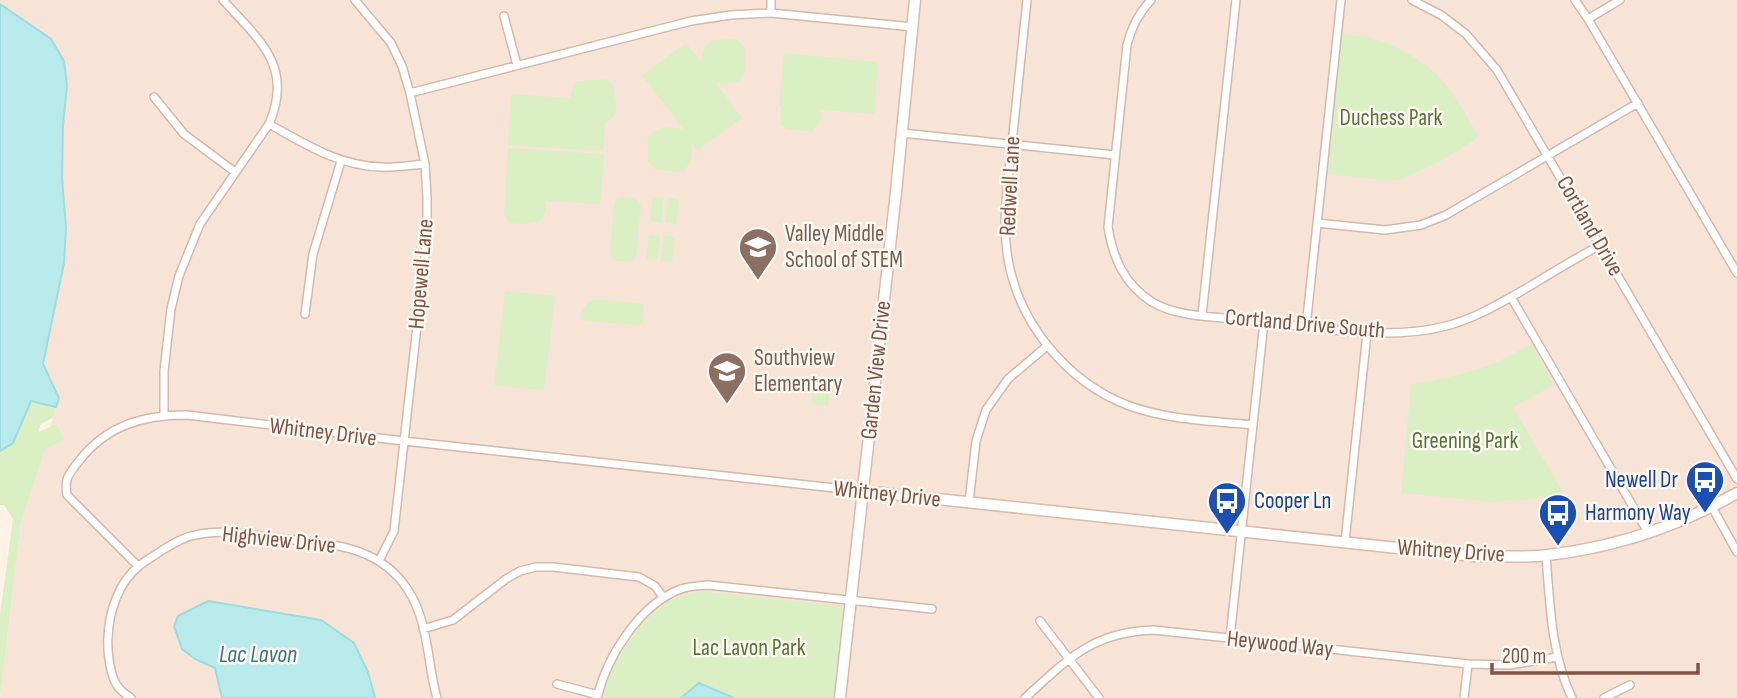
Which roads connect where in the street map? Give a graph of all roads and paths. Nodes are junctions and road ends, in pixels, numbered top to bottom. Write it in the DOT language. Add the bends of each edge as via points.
graph roads {
  1 [pos="223,0"];
  2 [pos="355,0"];
  3 [pos="771,0"];
  4 [pos="915,0"];
  5 [pos="1027,0"];
  6 [pos="1151,0"];
  7 [pos="1236,0"];
  8 [pos="1341,0"];
  9 [pos="1412,0"];
  10 [pos="1575,0"];
  11 [pos="1620,0"];
  12 [pos="771,13"];
  13 [pos="504,16"];
  14 [pos="1588,19"];
  15 [pos="913,27"];
  16 [pos="517,65"];
  17 [pos="410,93"];
  18 [pos="154,97"];
  19 [pos="1638,103"];
  20 [pos="269,124"];
  21 [pos="902,133"];
  22 [pos="1012,144"];
  23 [pos="1115,155"];
  24 [pos="1548,155"];
  25 [pos="341,161"];
  26 [pos="425,164"];
  27 [pos="235,172"];
  28 [pos="1317,223"];
  29 [pos="1600,244"];
  30 [pos="1737,254"];
  31 [pos="1729,259"];
  32 [pos="1737,273"];
  33 [pos="1511,297"];
  34 [pos="305,314"];
  35 [pos="1202,315"];
  36 [pos="1264,322"];
  37 [pos="1306,327"];
  38 [pos="1367,333"];
  39 [pos="1047,346"];
  40 [pos="164,415"];
  41 [pos="1253,425"];
  42 [pos="404,441"];
  43 [pos="1737,479"];
  44 [pos="862,491"];
  45 [pos="1737,493"];
  46 [pos="969,502"];
  47 [pos="1712,507"];
  48 [pos="1241,531"];
  49 [pos="1649,534"];
  50 [pos="1345,542"];
  51 [pos="1737,552"];
  52 [pos="1546,556"];
  53 [pos="379,561"];
  54 [pos="138,566"];
  55 [pos="663,597"];
  56 [pos="850,600"];
  57 [pos="932,609"];
  58 [pos="1040,621"];
  59 [pos="424,629"];
  60 [pos="1230,638"];
  61 [pos="1557,657"];
  62 [pos="1068,659"];
  63 [pos="1468,664"];
  64 [pos="557,684"];
  65 [pos="1630,685"];
  66 [pos="597,696"];
  67 [pos="131,698"];
  68 [pos="437,698"];
  69 [pos="841,698"];
  70 [pos="1025,698"];
  71 [pos="1100,698"];
  72 [pos="1464,698"];
  73 [pos="1572,698"];
  74 [pos="1604,698"];
  1 -- 20 [label="street" via="273,62 278,93"];
  2 -- 17 [label="street, Hopewell Lane" via="391,43"];
  3 -- 12 [label="street"];
  4 -- 15 [label="street, Garden View Drive"];
  5 -- 22 [label="street, Redwell Lane"];
  6 -- 23 [label="street" via="1141,10 1127,45"];
  7 -- 35 [label="street"];
  8 -- 28 [label="street"];
  9 -- 24 [label="street, Cortland Drive" via="1466,34 1490,61"];
  10 -- 14 [label="street"];
  11 -- 14 [label="street"];
  12 -- 15 [label="street"];
  12 -- 16 [label="street" via="691,21"];
  13 -- 16 [label="street"];
  14 -- 19 [label="street"];
  15 -- 21 [label="street, Garden View Drive"];
  16 -- 17 [label="street"];
  17 -- 26 [label="street, Hopewell Lane"];
  18 -- 27 [label="street" via="184,134"];
  19 -- 24 [label="street"];
  19 -- 31 [label="street"];
  20 -- 25 [label="street"];
  20 -- 27 [label="street"];
  21 -- 22 [label="street"];
  21 -- 44 [label="street, Garden View Drive"];
  22 -- 23 [label="street"];
  22 -- 39 [label="street, Redwell Lane" via="1005,209 1007,257 1022,306"];
  23 -- 35 [label="street, Cortland Drive South" via="1108,227 1119,268 1134,288 1153,302"];
  24 -- 28 [label="street" via="1421,225 1385,230"];
  24 -- 29 [label="street, Cortland Drive"];
  25 -- 26 [label="street" via="380,167"];
  25 -- 34 [label="street" via="313,254"];
  26 -- 42 [label="street, Hopewell Lane" via="427,237"];
  27 -- 40 [label="street" via="200,223 179,276 164,371"];
  28 -- 37 [label="street"];
  29 -- 33 [label="street, Cortland Drive South"];
  29 -- 43 [label="street, Cortland Drive"];
  30 -- 31 [label="street"];
  31 -- 32 [label="street"];
  33 -- 38 [label="street, Cortland Drive South" via="1446,326 1411,333"];
  33 -- 49 [label="street"];
  35 -- 36 [label="street, Cortland Drive South"];
  36 -- 37 [label="street, Cortland Drive South"];
  36 -- 41 [label="street"];
  37 -- 38 [label="street, Cortland Drive South"];
  38 -- 50 [label="street"];
  39 -- 41 [label="street, Redwell Lane" via="1084,381 1128,405 1167,416"];
  39 -- 46 [label="street" via="1008,379 986,410 976,442"];
  40 -- 42 [label="street, Whitney Drive"];
  40 -- 54 [label="street, Whitney Drive" via="108,433 90,447 65,484 67,495"];
  41 -- 48 [label="street"];
  42 -- 44 [label="street, Whitney Drive"];
  42 -- 53 [label="street, Hopewell Lane" via="394,531"];
  44 -- 46 [label="street, Whitney Drive"];
  44 -- 56 [label="street, Garden View Drive"];
  45 -- 47 [label="street, Whitney Drive"];
  46 -- 48 [label="street, Whitney Drive"];
  47 -- 49 [label="street, Whitney Drive"];
  47 -- 51 [label="street"];
  48 -- 50 [label="street, Whitney Drive"];
  48 -- 60 [label="street"];
  49 -- 52 [label="street, Whitney Drive"];
  50 -- 52 [label="street, Whitney Drive" via="1473,556"];
  52 -- 61 [label="street"];
  53 -- 54 [label="street, Highview Drive" via="341,545 219,532 180,539"];
  53 -- 59 [label="street, Highview Drive" via="408,590"];
  54 -- 67 [label="street, Highview Drive" via="124,582 108,624 113,677"];
  55 -- 56 [label="street" via="708,585"];
  55 -- 59 [label="street" via="639,577 536,567 506,579 453,620"];
  55 -- 66 [label="street" via="620,645"];
  56 -- 57 [label="street"];
  56 -- 69 [label="street, Garden View Drive"];
  58 -- 62 [label="street"];
  59 -- 68 [label="street, Highview Drive"];
  60 -- 62 [label="street, Heywood Way" via="1134,631 1102,638"];
  60 -- 63 [label="street, Heywood Way"];
  61 -- 63 [label="street, Heywood Way" via="1510,665"];
  61 -- 73 [label="street"];
  62 -- 70 [label="street, Heywood Way"];
  62 -- 71 [label="street"];
  63 -- 72 [label="street"];
  64 -- 66 [label="street"];
  65 -- 74 [label="street"];
}
